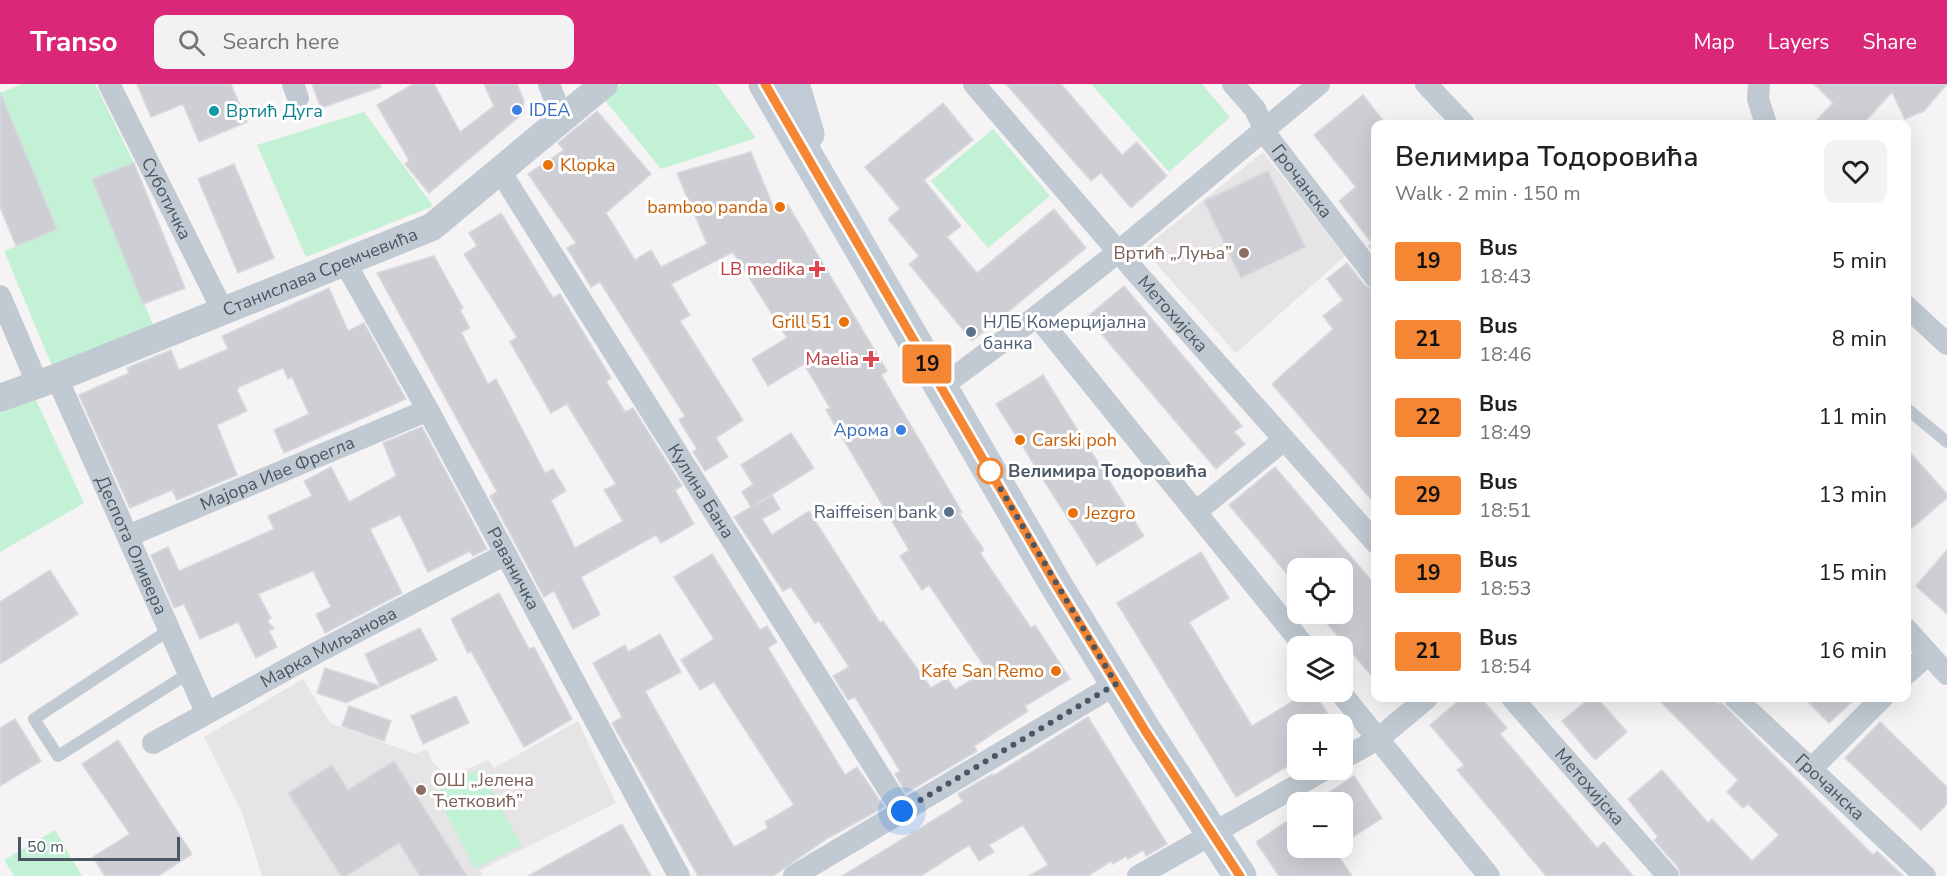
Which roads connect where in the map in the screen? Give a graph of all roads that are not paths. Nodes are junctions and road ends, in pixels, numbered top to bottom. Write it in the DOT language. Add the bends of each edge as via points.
graph roads {
  1 [pos="110,84"];
  2 [pos="549,84"];
  3 [pos="603,84"];
  4 [pos="765,84"];
  5 [pos="793,84"];
  6 [pos="974,84"];
  7 [pos="1233,84"];
  8 [pos="1319,84"];
  9 [pos="1426,84"];
  10 [pos="1759,84"];
  11 [pos="562,119"];
  12 [pos="1460,120"];
  13 [pos="1765,120"];
  14 [pos="1264,129"];
  15 [pos="500,171"];
  16 [pos="823,184"];
  17 [pos="1118,252"];
  18 [pos="344,261"];
  19 [pos="1371,271"];
  20 [pos="0,296"];
  21 [pos="223,310"];
  22 [pos="1911,311"];
  23 [pos="1037,316"];
  24 [pos="1947,344"];
  25 [pos="47,381"];
  26 [pos="941,387"];
  27 [pos="0,398"];
  28 [pos="428,410"];
  29 [pos="1911,412"];
  30 [pos="1284,440"];
  31 [pos="1947,442"];
  32 [pos="1197,512"];
  33 [pos="128,536"];
  34 [pos="1371,537"];
  35 [pos="506,554"];
  36 [pos="169,630"];
  37 [pos="1911,635"];
  38 [pos="1296,636"];
  39 [pos="1928,654"];
  40 [pos="1911,669"];
  41 [pos="189,673"];
  42 [pos="1947,674"];
  43 [pos="1116,684"];
  44 [pos="1348,702"];
  45 [pos="1422,702"];
  46 [pos="1516,702"];
  47 [pos="1739,702"];
  48 [pos="1878,702"];
  49 [pos="206,712"];
  50 [pos="1378,739"];
  51 [pos="153,743"];
  52 [pos="1353,753"];
  53 [pos="1811,769"];
  54 [pos="1307,780"];
  55 [pos="902,811"];
  56 [pos="1213,834"];
  57 [pos="680,876"];
  58 [pos="794,876"];
  59 [pos="1138,876"];
  60 [pos="1240,876"];
  61 [pos="1489,876"];
  62 [pos="1668,876"];
  63 [pos="1925,876"];
  1 -- 21 [label="street, Суботичка"];
  2 -- 11 [label="street"];
  3 -- 11 [label="street, Станислава Сремчевића"];
  4 -- 16 [label="main road"];
  5 -- 16 [label="main road"];
  6 -- 17 [label="street, Метохијска"];
  7 -- 14 [label="street, Грочанска" via="1255,109"];
  8 -- 14 [label="street"];
  9 -- 12 [label="street"];
  10 -- 13 [label="street" via="1758,99"];
  11 -- 15 [label="street, Станислава Сремчевића"];
  14 -- 17 [label="street"];
  14 -- 19 [label="street, Грочанска"];
  15 -- 18 [label="street, Станислава Сремчевића" via="432,227"];
  15 -- 55 [label="street, Кулина Бана"];
  16 -- 26 [label="main road"];
  17 -- 23 [label="street"];
  17 -- 30 [label="street, Метохијска"];
  18 -- 21 [label="street, Станислава Сремчевића"];
  18 -- 28 [label="street, Раваничка"];
  20 -- 25 [label="street, Деспота Оливера"];
  21 -- 25 [label="street, Станислава Сремчевића"];
  22 -- 24 [label="street"];
  23 -- 26 [label="street"];
  23 -- 32 [label="street"];
  25 -- 27 [label="street, Станислава Сремчевића"];
  25 -- 33 [label="street, Деспота Оливера"];
  26 -- 43 [label="main road"];
  28 -- 33 [label="street, Мајора Иве Фрегла"];
  28 -- 35 [label="street, Раваничка"];
  29 -- 31 [label="lane"];
  30 -- 32 [label="street"];
  30 -- 34 [label="street, Метохијска"];
  32 -- 38 [label="street"];
  33 -- 36 [label="street, Деспота Оливера"];
  35 -- 49 [label="street, Марка Миљанова"];
  35 -- 57 [label="street, Раваничка"];
  36 -- 41 [label="street, Деспота Оливера"];
  36 -- 41 [label="lane" via="34,718 58,756"];
  37 -- 39 [label="street"];
  39 -- 40 [label="street"];
  39 -- 42 [label="street"];
  41 -- 49 [label="street, Деспота Оливера"];
  43 -- 55 [label="street"];
  43 -- 56 [label="main road"];
  44 -- 50 [label="street"];
  45 -- 50 [label="street"];
  46 -- 62 [label="street, Метохијска"];
  47 -- 53 [label="street, Грочанска"];
  48 -- 53 [label="street"];
  49 -- 51 [label="street, Марка Миљанова"];
  50 -- 52 [label="street"];
  50 -- 61 [label="street"];
  53 -- 63 [label="street, Грочанска"];
  54 -- 56 [label="street"];
  55 -- 58 [label="street"];
  56 -- 59 [label="street"];
  56 -- 60 [label="main road"];
}
